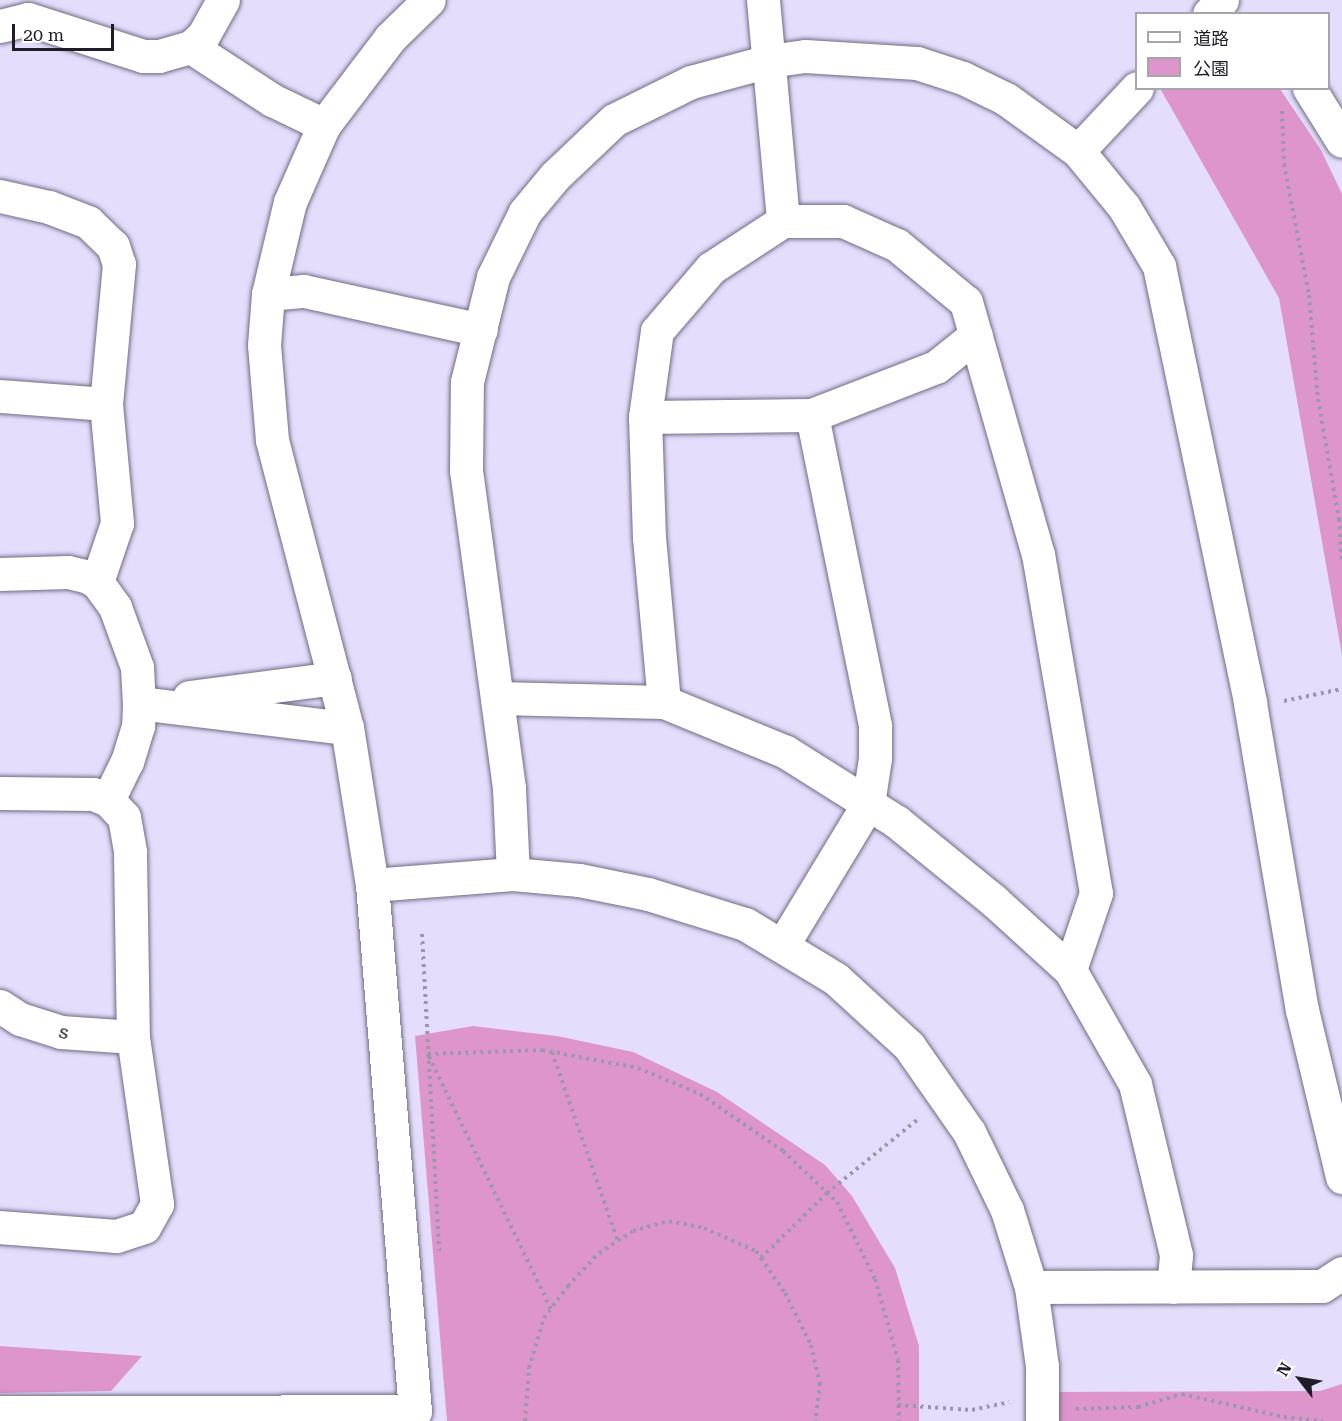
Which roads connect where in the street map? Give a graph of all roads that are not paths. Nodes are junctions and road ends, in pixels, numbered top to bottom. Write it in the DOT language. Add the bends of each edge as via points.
graph roads {
  1 [pos="223,0"];
  2 [pos="429,0"];
  3 [pos="763,0"];
  4 [pos="1221,0"];
  5 [pos="1231,0"];
  6 [pos="1211,12"];
  7 [pos="1241,12"];
  8 [pos="20,15"];
  9 [pos="192,47"];
  10 [pos="769,61"];
  11 [pos="1135,90"];
  12 [pos="1311,90"];
  13 [pos="324,125"];
  14 [pos="1342,141"];
  15 [pos="1078,151"];
  16 [pos="0,196"];
  17 [pos="783,222"];
  18 [pos="268,294"];
  19 [pos="481,330"];
  20 [pos="976,335"];
  21 [pos="0,396"];
  22 [pos="106,404"];
  23 [pos="812,415"];
  24 [pos="645,417"];
  25 [pos="0,574"];
  26 [pos="97,582"];
  27 [pos="335,678"];
  28 [pos="497,698"];
  29 [pos="664,702"];
  30 [pos="139,703"];
  31 [pos="347,728"];
  32 [pos="0,793"];
  33 [pos="108,800"];
  34 [pos="868,804"];
  35 [pos="513,874"];
  36 [pos="372,885"];
  37 [pos="782,946"];
  38 [pos="1070,970"];
  39 [pos="0,1006"];
  40 [pos="133,1037"];
  41 [pos="1342,1177"];
  42 [pos="0,1227"];
  43 [pos="1342,1273"];
  44 [pos="1031,1287"];
  45 [pos="1173,1287"];
  46 [pos="0,1412"];
  47 [pos="1042,1412"];
  48 [pos="415,1416"];
  1 -- 9 [label="street" via="203,36"];
  2 -- 13 [label="street" via="390,38"];
  3 -- 10 [label="street"];
  4 -- 6 [label="street"];
  5 -- 7 [label="street"];
  8 -- 9 [label="street" via="143,56 177,54"];
  9 -- 13 [label="street" via="272,100"];
  10 -- 15 [label="street" via="847,56 916,63 963,78 1006,99"];
  10 -- 17 [label="street"];
  10 -- 19 [label="street" via="691,82 614,120 555,176 525,212 493,277"];
  11 -- 15 [label="street"];
  12 -- 14 [label="street"];
  13 -- 18 [label="street" via="290,202"];
  15 -- 41 [label="street" via="1124,207 1159,266 1251,708 1302,1010"];
  16 -- 22 [label="street" via="49,207 88,222 113,246 119,264 119,283"];
  17 -- 20 [label="street" via="843,221 897,245 966,302"];
  17 -- 24 [label="street" via="711,268 657,331"];
  18 -- 19 [label="street" via="304,291"];
  18 -- 27 [label="street" via="264,345 272,441"];
  19 -- 28 [label="street" via="467,382 466,471"];
  20 -- 23 [label="street" via="936,367"];
  20 -- 38 [label="street" via="1038,554 1096,893"];
  21 -- 22 [label="street"];
  22 -- 26 [label="street" via="117,523"];
  23 -- 24 [label="street"];
  23 -- 34 [label="street" via="875,725"];
  24 -- 29 [label="street" via="649,538"];
  25 -- 26 [label="street" via="68,572"];
  26 -- 30 [label="street" via="116,607 131,643"];
  27 -- 30 [label="street"];
  27 -- 31 [label="street"];
  28 -- 29 [label="street"];
  28 -- 35 [label="street" via="509,788"];
  29 -- 34 [label="street" via="786,752"];
  30 -- 31 [label="street"];
  30 -- 33 [label="street" via="138,726 130,752"];
  31 -- 36 [label="street"];
  32 -- 33 [label="street" via="93,794"];
  33 -- 40 [label="street" via="124,817 129,834"];
  34 -- 37 [label="street"];
  34 -- 38 [label="street" via="897,822 993,900"];
  35 -- 36 [label="street"];
  35 -- 37 [label="street" via="579,880 648,894 746,924"];
  36 -- 48 [label="street"];
  37 -- 44 [label="street" via="837,979 909,1046 969,1132 1007,1210"];
  38 -- 45 [label="street" via="1135,1084 1176,1255"];
  39 -- 40 [label="street, s" via="20,1019 61,1032"];
  40 -- 42 [label="street" via="156,1189 153,1217 134,1233 116,1236"];
  43 -- 45 [label="street" via="1322,1286"];
  44 -- 45 [label="street"];
  44 -- 47 [label="street" via="1038,1325"];
  46 -- 48 [label="street"];
}
